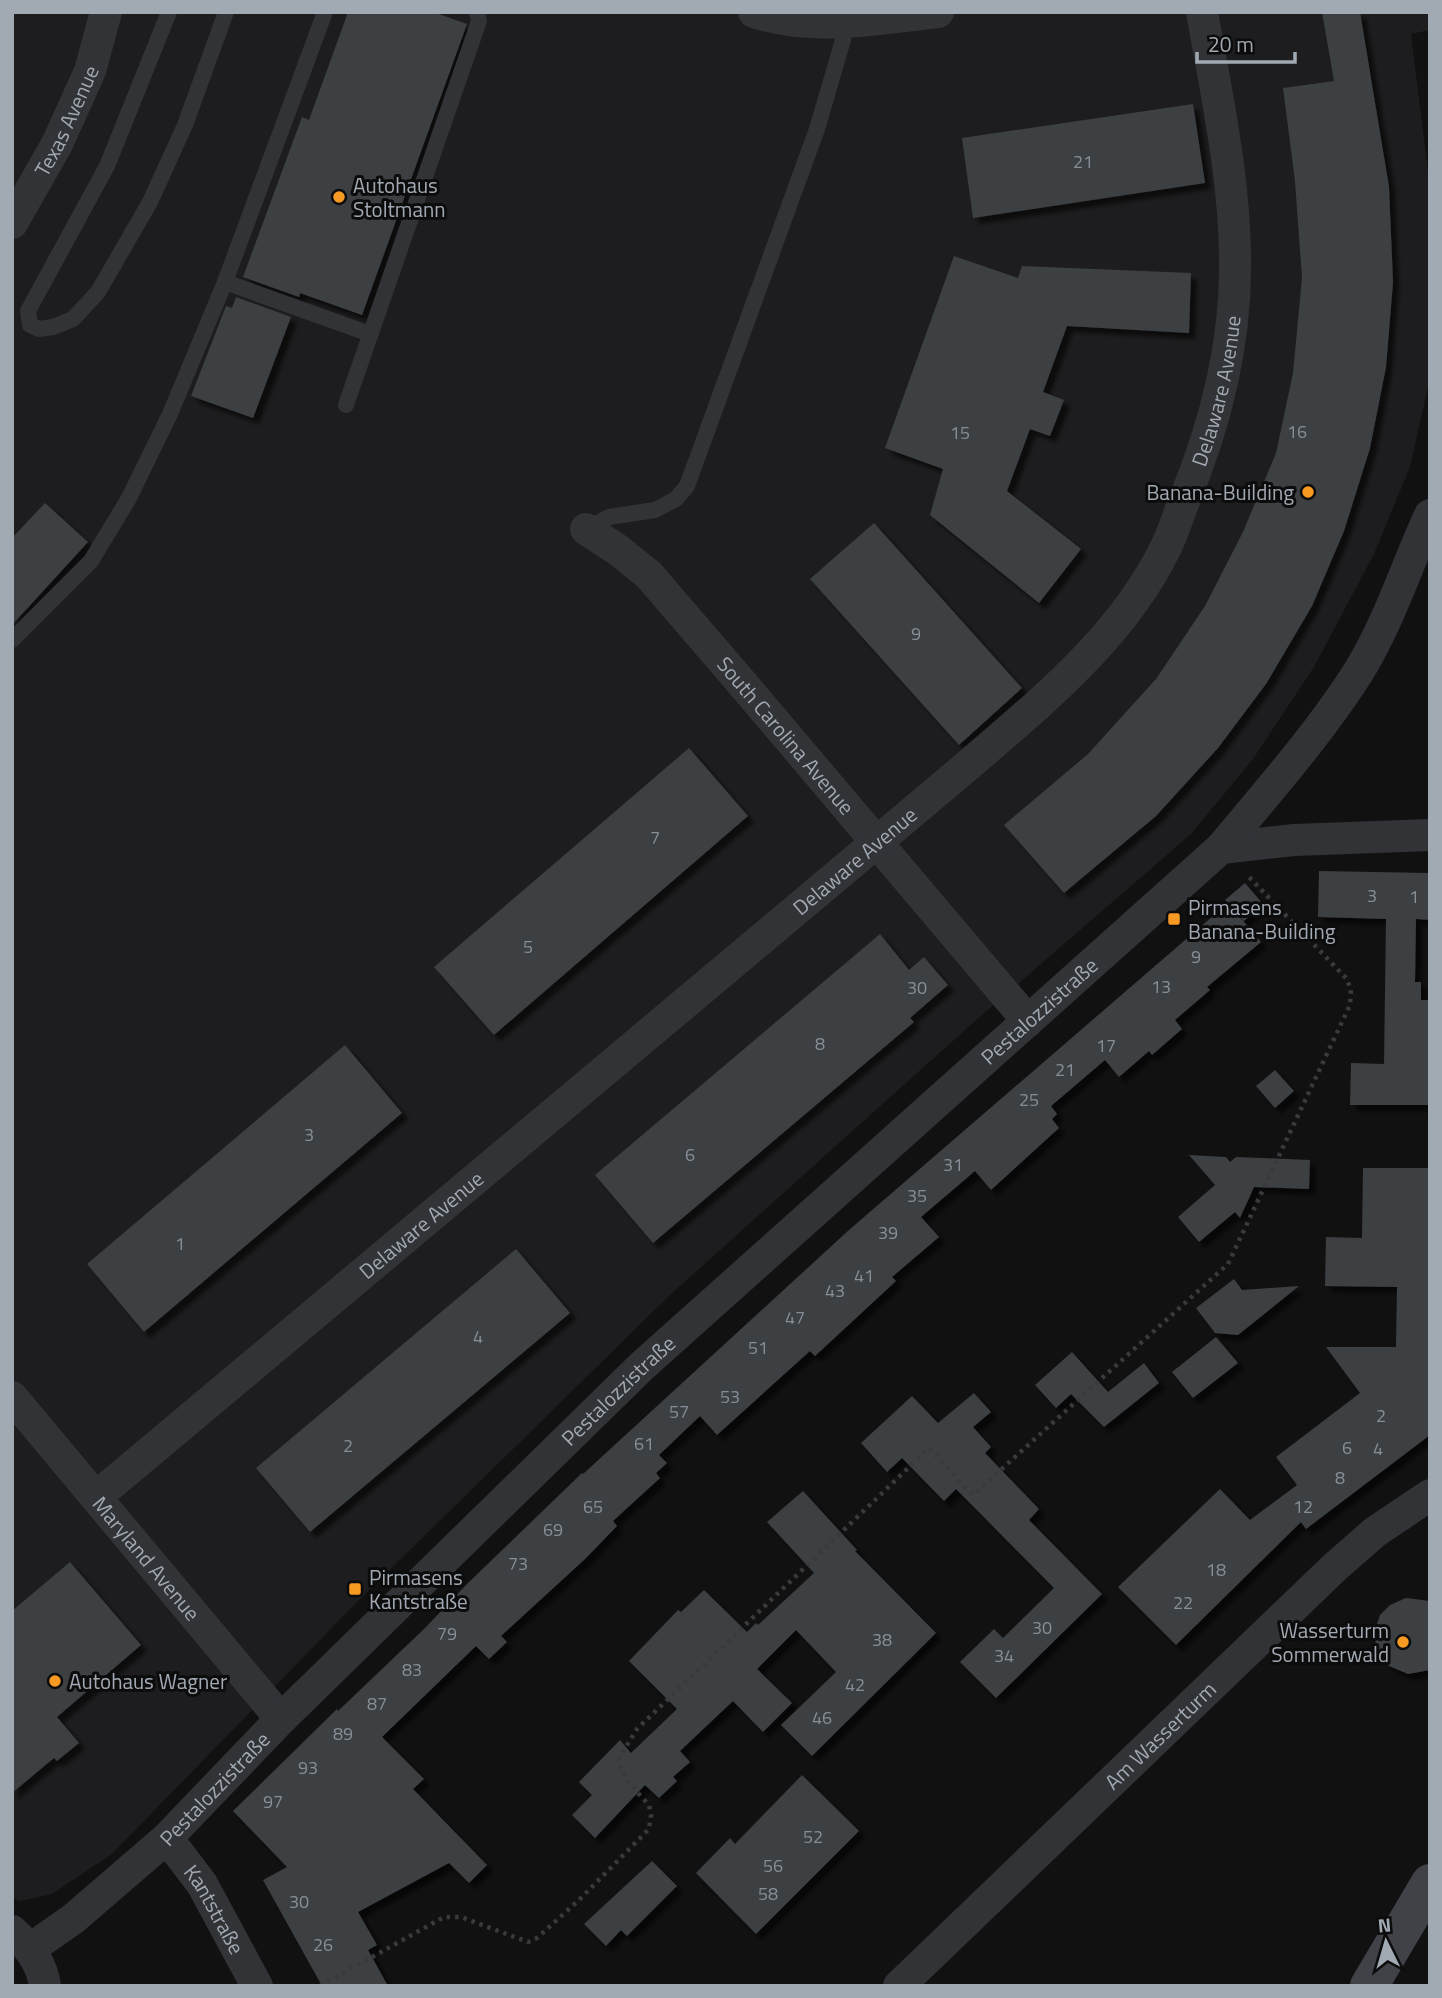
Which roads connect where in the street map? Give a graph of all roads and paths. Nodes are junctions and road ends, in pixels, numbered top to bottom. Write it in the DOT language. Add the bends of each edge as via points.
graph roads {
  1 [pos="106,12"];
  2 [pos="169,12"];
  3 [pos="226,12"];
  4 [pos="325,12"];
  5 [pos="477,12"];
  6 [pos="754,12"];
  7 [pos="938,12"];
  8 [pos="1202,12"];
  9 [pos="845,22"];
  10 [pos="12,223"];
  11 [pos="225,282"];
  12 [pos="370,334"];
  13 [pos="346,405"];
  14 [pos="1430,515"];
  15 [pos="586,528"];
  16 [pos="12,640"];
  17 [pos="1430,835"];
  18 [pos="876,843"];
  19 [pos="1221,848"];
  20 [pos="1028,1021"];
  21 [pos="12,1397"];
  22 [pos="1430,1495"];
  23 [pos="96,1497"];
  24 [pos="281,1719"];
  25 [pos="167,1838"];
  26 [pos="1430,1883"];
  27 [pos="21,1940"];
  28 [pos="44,1986"];
  29 [pos="257,1986"];
  30 [pos="320,1986"];
  31 [pos="899,1986"];
  32 [pos="1369,1986"];
  1 -- 10 [label="street, Texas Avenue" via="90,71 57,145"];
  2 -- 3 [label="lane" via="107,166 28,312 30,325 39,329 73,319 99,292 150,202 185,125"];
  4 -- 11 [label="lane"];
  5 -- 12 [label="lane" via="479,21"];
  6 -- 9 [label="street" via="798,22"];
  7 -- 9 [label="street"];
  8 -- 18 [label="street, Delaware Avenue" via="1223,135 1235,270 1231,330 1219,397 1189,488 1165,549 1098,646 1044,699"];
  9 -- 15 [label="lane" via="817,129 687,486 676,499 655,510 609,517"];
  11 -- 12 [label="lane"];
  11 -- 16 [label="lane" via="129,498 91,561"];
  12 -- 13 [label="lane"];
  14 -- 19 [label="street, Pestalozzistraße" via="1360,670 1300,754"];
  15 -- 18 [label="street, South Carolina Avenue" via="649,575"];
  17 -- 19 [label="street"];
  18 -- 20 [label="street, South Carolina Avenue"];
  18 -- 23 [label="street, Delaware Avenue"];
  19 -- 20 [label="street, Pestalozzistraße"];
  19 -- 30 [label="path" via="1346,978 1351,989 1350,1005 1228,1264 973,1495 929,1448 637,1729 619,1758 627,1781 649,1805 649,1829 537,1938 528,1942 461,1917 444,1917"];
  20 -- 24 [label="street, Pestalozzistraße" via="642,1366"];
  21 -- 23 [label="street, Maryland Avenue"];
  22 -- 31 [label="street, Am Wasserturm" via="1375,1532 1335,1567"];
  23 -- 24 [label="street, Maryland Avenue"];
  24 -- 25 [label="street, Pestalozzistraße"];
  25 -- 27 [label="street, Pestalozzistraße" via="73,1919"];
  25 -- 29 [label="street, Kantstraße" via="202,1884"];
  26 -- 32 [label="main road"];
  27 -- 28 [label="street" via="43,1973"];
}
